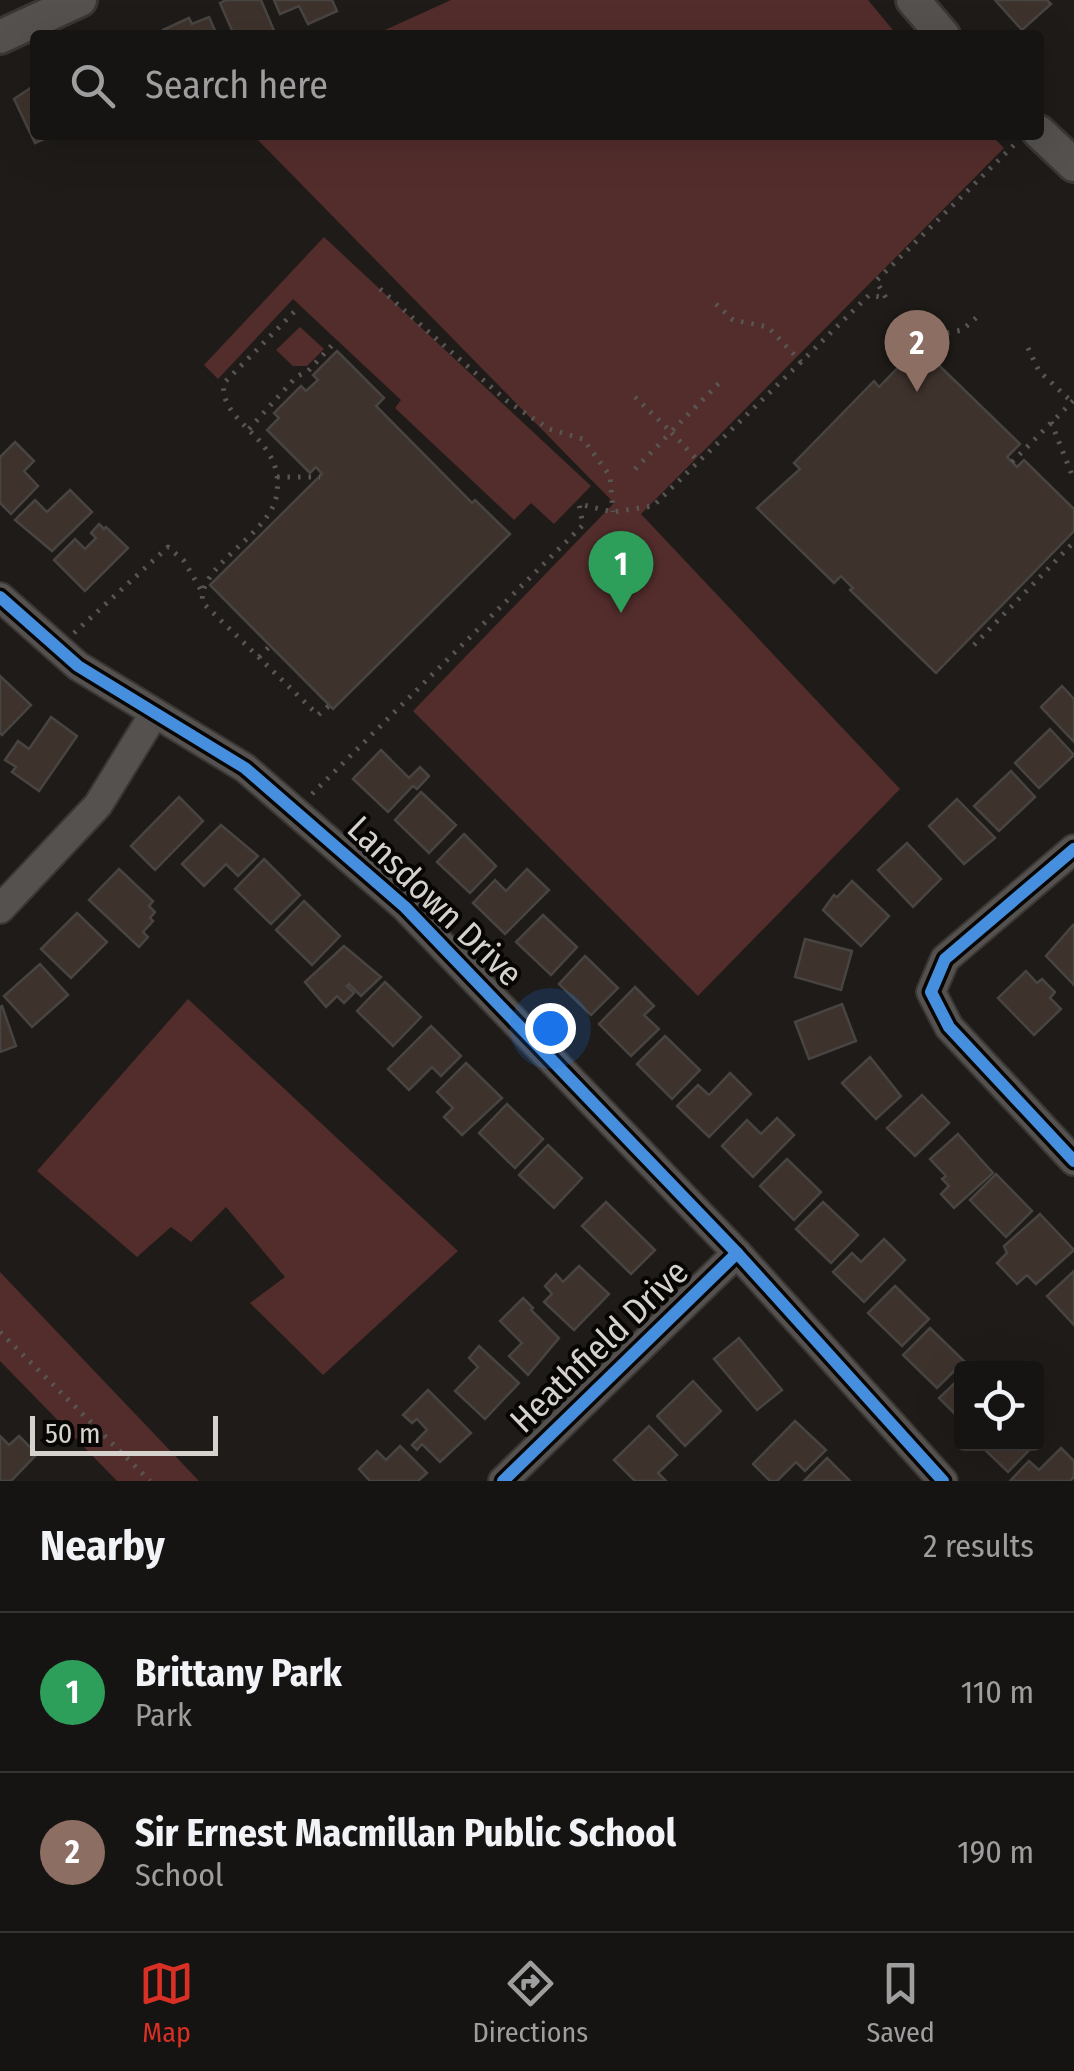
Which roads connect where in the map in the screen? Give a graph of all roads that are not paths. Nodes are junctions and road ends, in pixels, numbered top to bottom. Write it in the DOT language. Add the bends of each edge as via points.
graph roads {
  1 [pos="913,0"];
  2 [pos="70,2"];
  3 [pos="939,30"];
  4 [pos="0,36"];
  5 [pos="1044,137"];
  6 [pos="1074,165"];
  7 [pos="0,597"];
  8 [pos="154,714"];
  9 [pos="1074,850"];
  10 [pos="0,908"];
  11 [pos="1074,1161"];
  12 [pos="737,1253"];
  13 [pos="503,1481"];
  14 [pos="943,1481"];
  1 -- 3 [label="street"];
  2 -- 4 [label="street"];
  5 -- 6 [label="street"];
  7 -- 8 [label="street, Lansdown Drive" via="78,666"];
  8 -- 10 [label="street" via="98,806"];
  8 -- 12 [label="street, Lansdown Drive" via="245,768 405,907"];
  9 -- 11 [label="street" via="945,959 931,992 949,1027"];
  12 -- 13 [label="street, Heathfield Drive"];
  12 -- 14 [label="street, Lansdown Drive"];
}
